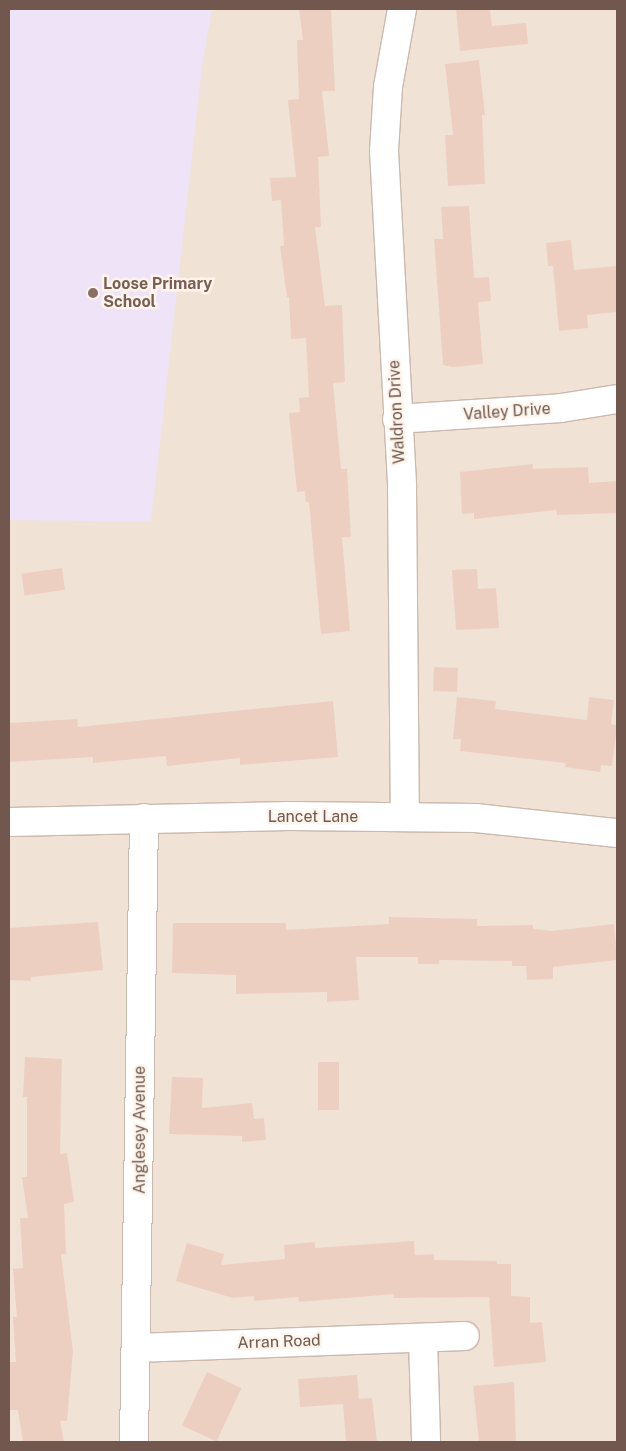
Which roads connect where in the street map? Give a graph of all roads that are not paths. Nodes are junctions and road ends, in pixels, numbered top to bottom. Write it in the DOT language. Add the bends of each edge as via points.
graph roads {
  1 [pos="402,9"];
  2 [pos="617,399"];
  3 [pos="397,419"];
  4 [pos="405,816"];
  5 [pos="144,818"];
  6 [pos="9,822"];
  7 [pos="617,833"];
  8 [pos="465,1336"];
  9 [pos="423,1338"];
  10 [pos="136,1348"];
  11 [pos="134,1442"];
  12 [pos="426,1442"];
  1 -- 3 [label="street, Waldron Drive" via="388,87 384,152"];
  2 -- 3 [label="street, Valley Drive" via="552,408"];
  3 -- 4 [label="street, Waldron Drive" via="402,486"];
  4 -- 5 [label="street, Lancet Lane"];
  4 -- 7 [label="street, Lancet Lane" via="476,818"];
  5 -- 6 [label="street, Lancet Lane"];
  5 -- 10 [label="street, Anglesey Avenue"];
  8 -- 9 [label="street, Arran Road"];
  9 -- 10 [label="street, Arran Road"];
  9 -- 12 [label="street"];
  10 -- 11 [label="street, Anglesey Avenue"];
}
